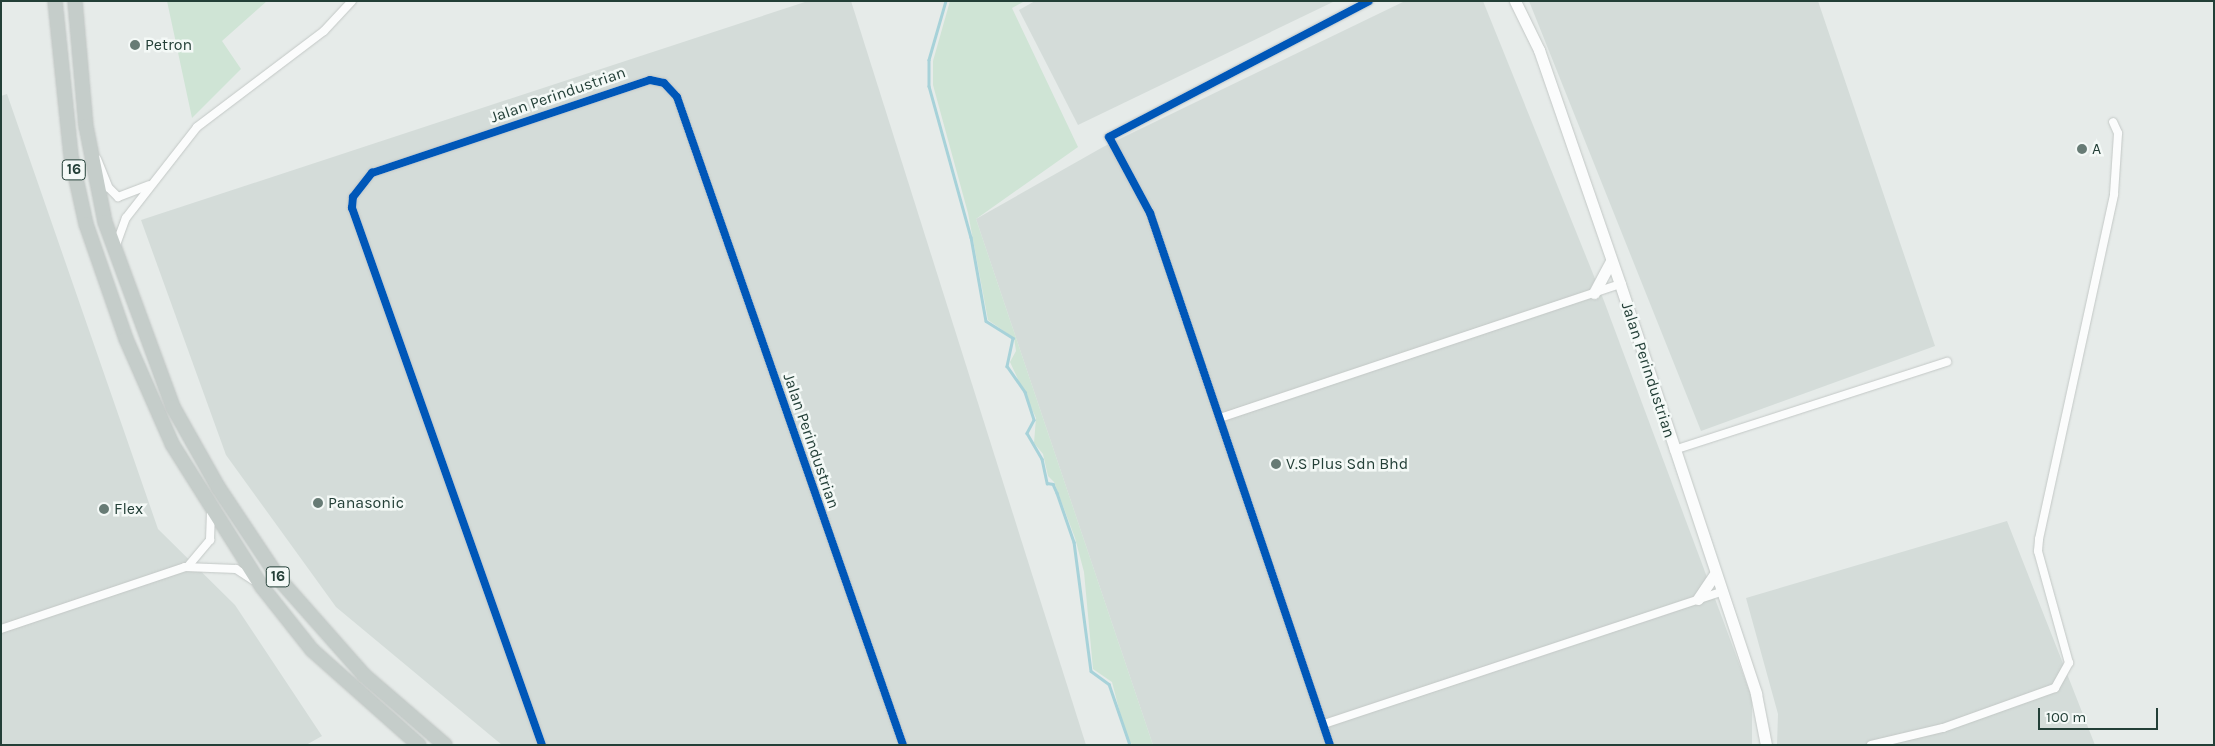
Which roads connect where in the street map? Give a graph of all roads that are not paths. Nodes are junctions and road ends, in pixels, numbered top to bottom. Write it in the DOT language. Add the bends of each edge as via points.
graph roads {
  1 [pos="55,1"];
  2 [pos="75,1"];
  3 [pos="352,1"];
  4 [pos="1369,1"];
  5 [pos="1515,1"];
  6 [pos="2113,122"];
  7 [pos="91,154"];
  8 [pos="151,184"];
  9 [pos="114,252"];
  10 [pos="1612,261"];
  11 [pos="1620,284"];
  12 [pos="1594,292"];
  13 [pos="1947,362"];
  14 [pos="1220,418"];
  15 [pos="1674,450"];
  16 [pos="209,505"];
  17 [pos="185,567"];
  18 [pos="1716,574"];
  19 [pos="262,587"];
  20 [pos="1721,592"];
  21 [pos="1698,599"];
  22 [pos="1,629"];
  23 [pos="1324,724"];
  24 [pos="419,745"];
  25 [pos="445,745"];
  26 [pos="542,745"];
  27 [pos="903,745"];
  28 [pos="1330,745"];
  29 [pos="1766,745"];
  30 [pos="1871,745"];
  1 -- 16 [label="highway, 16" via="71,156 86,224 144,381 172,444"];
  2 -- 7 [label="highway, 16"];
  3 -- 8 [label="street" via="324,31 197,127"];
  4 -- 14 [label="street" via="1109,137 1150,213"];
  5 -- 10 [label="main road, Jalan Perindustrian" via="1540,50"];
  6 -- 30 [label="street" via="2118,133 2114,194 2039,539 2038,552 2070,663 2055,688 1943,728"];
  7 -- 8 [label="street" via="118,197"];
  7 -- 9 [label="highway, 16"];
  8 -- 9 [label="street" via="126,218"];
  9 -- 25 [label="highway, 16" via="173,407 248,534 330,640"];
  10 -- 11 [label="main road, Jalan Perindustrian"];
  10 -- 12 [label="main road"];
  11 -- 12 [label="street"];
  11 -- 15 [label="main road, Jalan Perindustrian"];
  12 -- 14 [label="street"];
  13 -- 15 [label="street"];
  14 -- 23 [label="street"];
  15 -- 18 [label="main road, Jalan Perindustrian"];
  16 -- 17 [label="street" via="210,540 198,559"];
  16 -- 19 [label="highway, 16"];
  17 -- 19 [label="street" via="236,569"];
  17 -- 22 [label="street"];
  18 -- 20 [label="main road, Jalan Perindustrian"];
  18 -- 21 [label="main road"];
  19 -- 24 [label="highway, 16" via="330,668"];
  20 -- 21 [label="street"];
  20 -- 29 [label="main road, Jalan Perindustrian" via="1756,694"];
  21 -- 23 [label="street"];
  23 -- 28 [label="street"];
  26 -- 27 [label="street, Jalan Perindustrian" via="352,208 354,196 372,173 650,80 664,83 677,97"];
}
